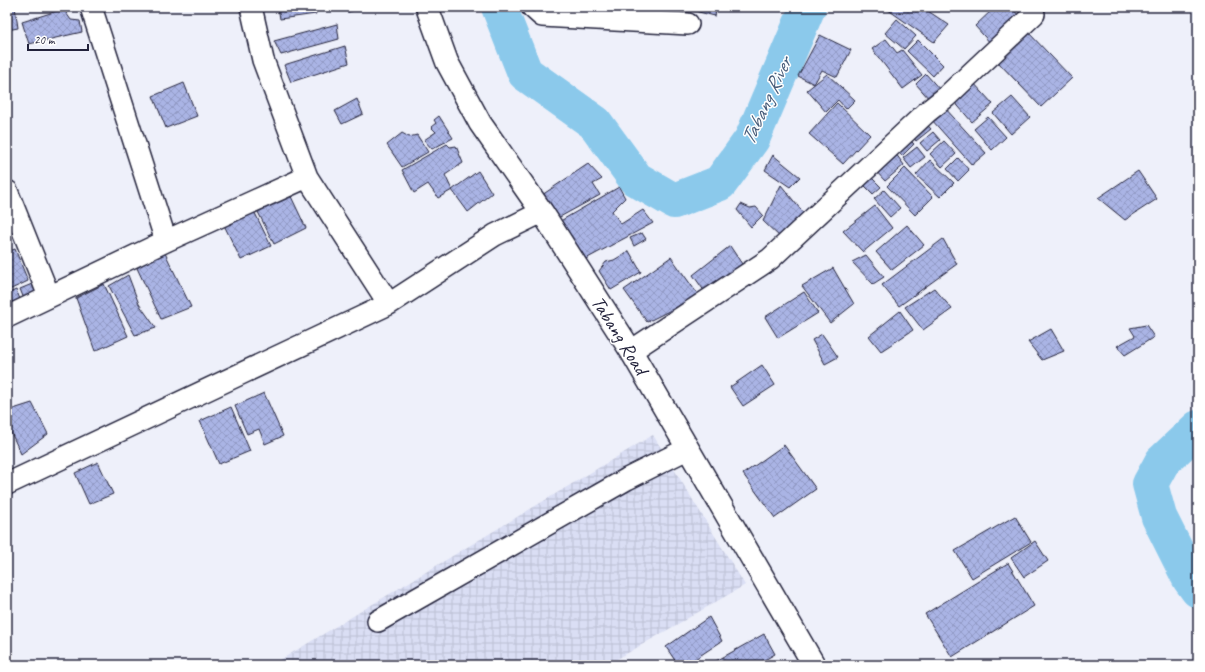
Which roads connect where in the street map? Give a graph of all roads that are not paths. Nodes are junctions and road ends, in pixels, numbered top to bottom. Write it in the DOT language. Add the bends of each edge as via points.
graph roads {
  1 [pos="91,7"];
  2 [pos="251,7"];
  3 [pos="427,7"];
  4 [pos="532,7"];
  5 [pos="1034,14"];
  6 [pos="688,24"];
  7 [pos="307,177"];
  8 [pos="7,192"];
  9 [pos="542,212"];
  10 [pos="166,241"];
  11 [pos="49,296"];
  12 [pos="389,304"];
  13 [pos="7,317"];
  14 [pos="631,351"];
  15 [pos="687,449"];
  16 [pos="7,484"];
  17 [pos="378,621"];
  18 [pos="814,665"];
  1 -- 10 [label="street"];
  2 -- 7 [label="street" via="263,60"];
  3 -- 9 [label="main road, Tabang Road" via="447,62 480,123"];
  4 -- 6 [label="street" via="542,16"];
  5 -- 14 [label="street" via="770,259"];
  7 -- 10 [label="street"];
  7 -- 12 [label="street"];
  8 -- 11 [label="street"];
  9 -- 12 [label="street" via="495,235"];
  9 -- 14 [label="main road, Tabang Road"];
  10 -- 11 [label="street"];
  11 -- 13 [label="street"];
  12 -- 16 [label="street"];
  14 -- 15 [label="main road, Tabang Road"];
  15 -- 17 [label="street" via="627,479"];
  15 -- 18 [label="main road, Tabang Road"];
}
